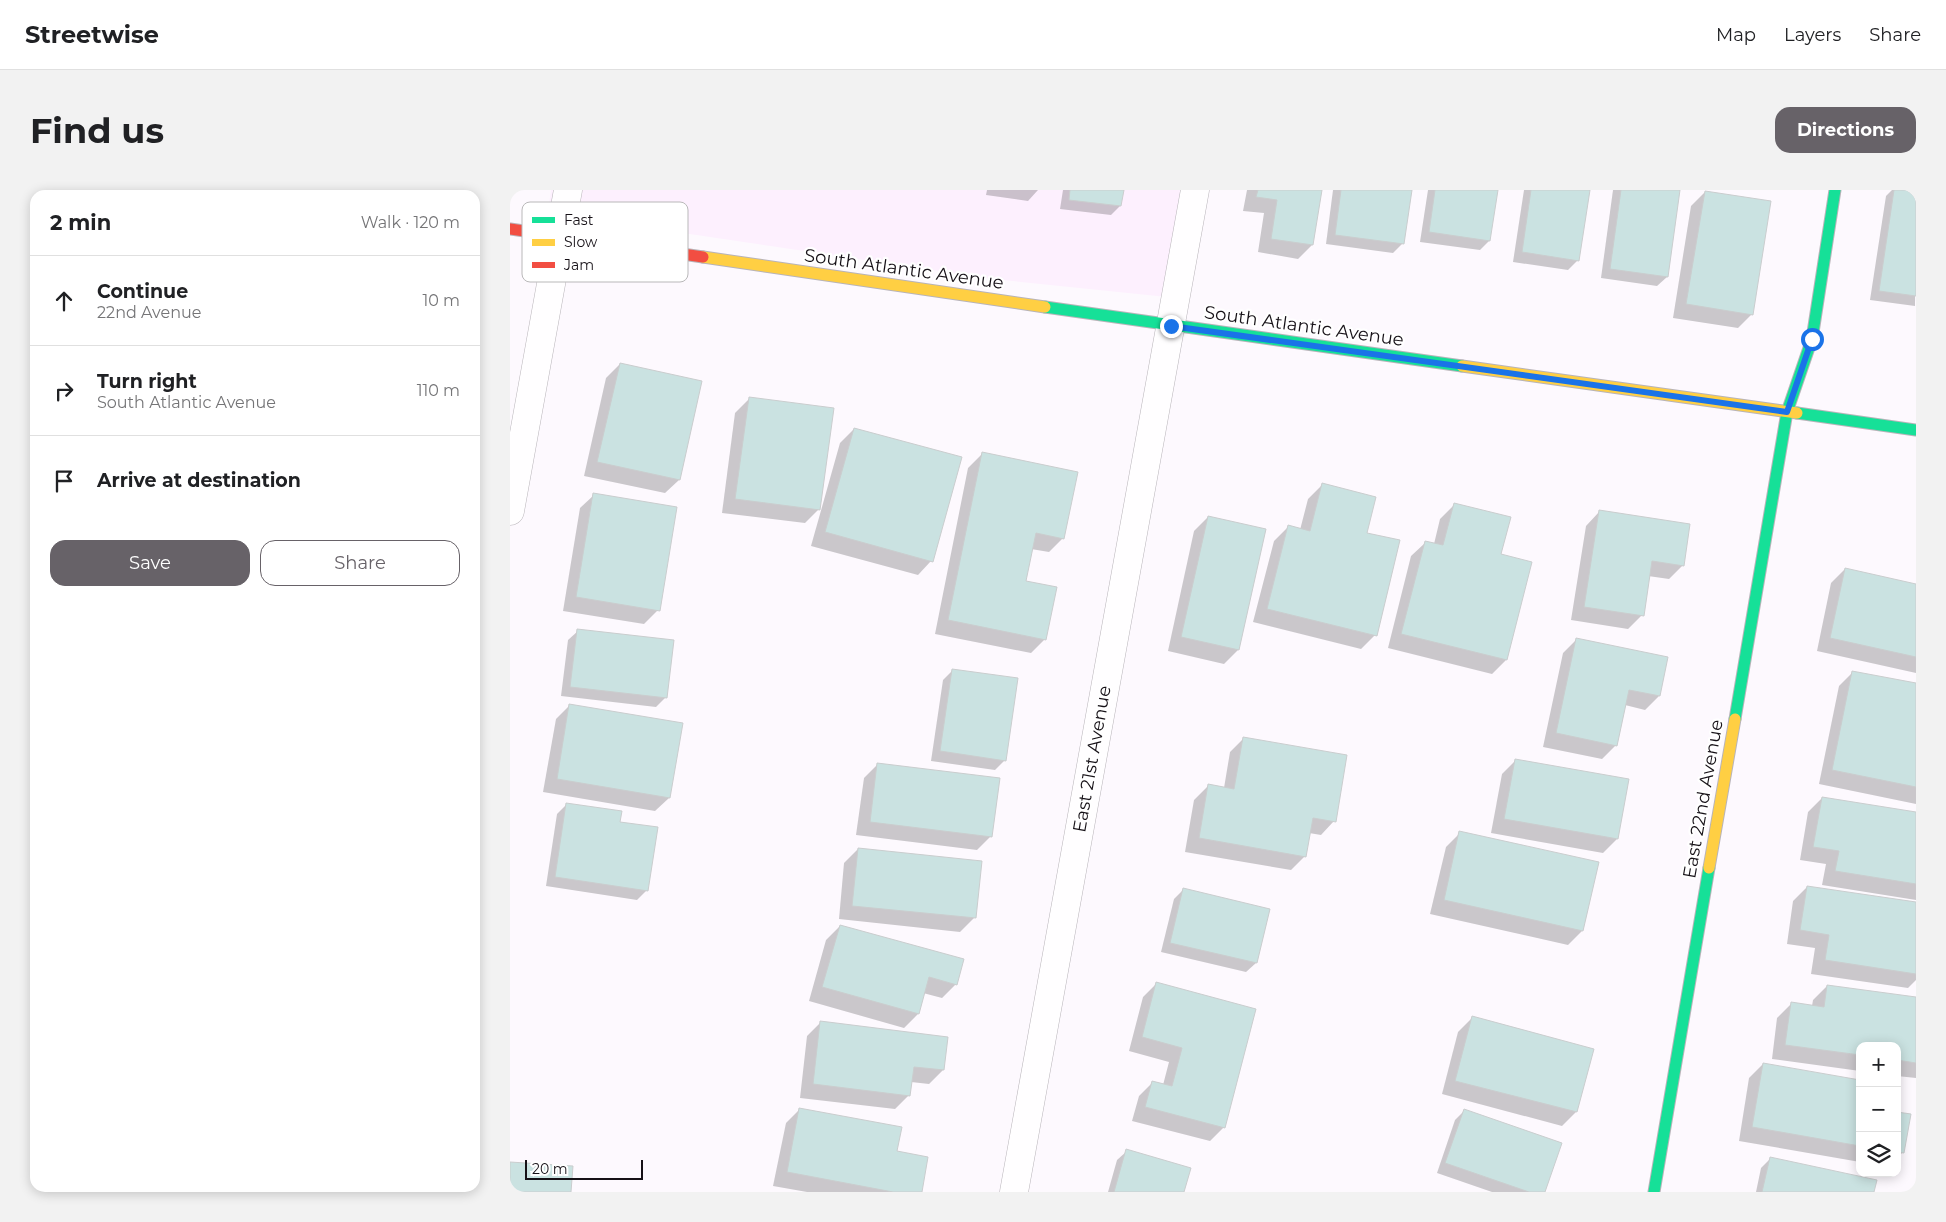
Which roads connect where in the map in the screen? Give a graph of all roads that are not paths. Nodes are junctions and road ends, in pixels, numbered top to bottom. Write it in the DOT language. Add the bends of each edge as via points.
graph roads {
  1 [pos="1196,190"];
  2 [pos="1835,190"];
  3 [pos="688,255"];
  4 [pos="552,282"];
  5 [pos="1171,326"];
  6 [pos="1787,412"];
  7 [pos="1916,430"];
  8 [pos="510,511"];
  9 [pos="1014,1192"];
  10 [pos="1654,1192"];
  1 -- 5 [label="street, East 21st Avenue"];
  2 -- 6 [label="main road, East 22nd Avenue" via="1812,339"];
  3 -- 5 [label="main road, South Atlantic Avenue"];
  4 -- 8 [label="street"];
  5 -- 6 [label="main road, South Atlantic Avenue"];
  5 -- 9 [label="street, East 21st Avenue"];
  6 -- 7 [label="main road, South Atlantic Avenue"];
  6 -- 10 [label="main road, East 22nd Avenue"];
}
